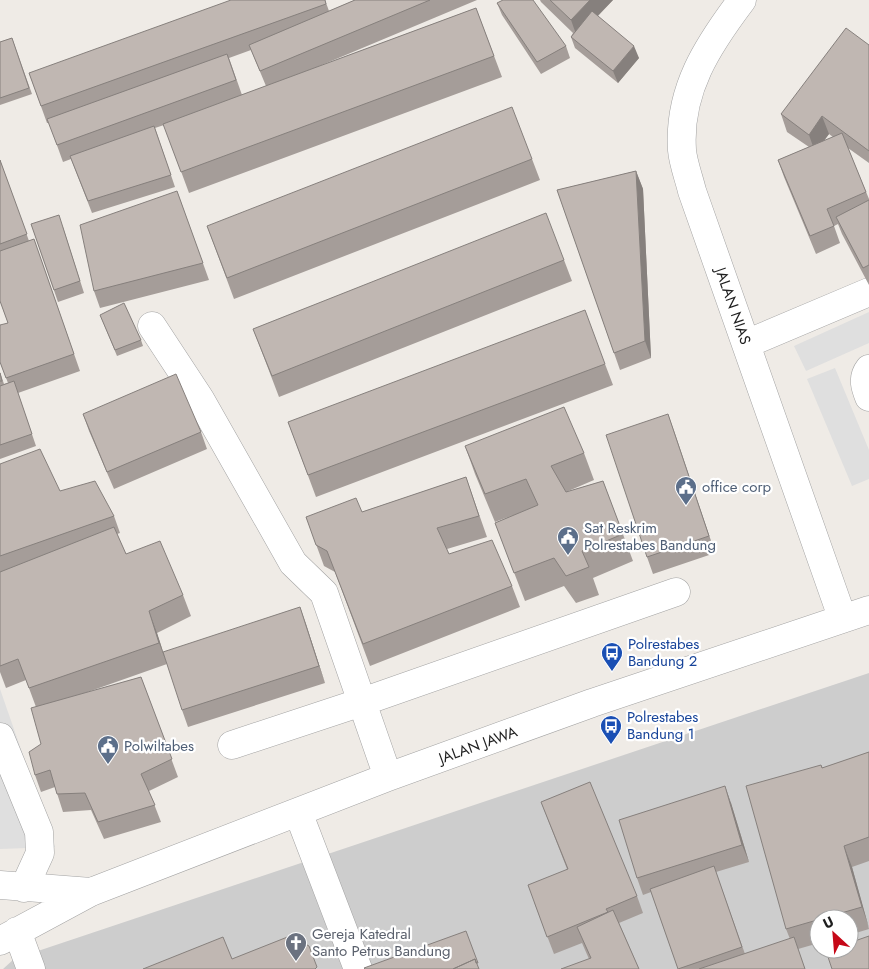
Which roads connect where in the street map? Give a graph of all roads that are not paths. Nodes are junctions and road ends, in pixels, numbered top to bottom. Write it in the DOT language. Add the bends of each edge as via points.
graph roads {
  1 [pos="742,0"];
  2 [pos="869,292"];
  3 [pos="152,326"];
  4 [pos="746,344"];
  5 [pos="869,369"];
  6 [pos="869,397"];
  7 [pos="676,592"];
  8 [pos="869,610"];
  9 [pos="842,618"];
  10 [pos="362,702"];
  11 [pos="0,737"];
  12 [pos="232,745"];
  13 [pos="388,777"];
  14 [pos="298,812"];
  15 [pos="12,886"];
  16 [pos="91,892"];
  17 [pos="9,936"];
  18 [pos="31,969"];
  19 [pos="358,969"];
  1 -- 4 [label="street, JALAN NIAS" via="711,42 694,79 682,114 682,151 692,191"];
  2 -- 4 [label="street"];
  3 -- 10 [label="street" via="200,399 293,563 324,593"];
  4 -- 9 [label="street, JALAN NIAS"];
  5 -- 6 [label="street" via="864,386"];
  7 -- 10 [label="street"];
  8 -- 9 [label="street, JALAN JAWA"];
  9 -- 13 [label="street, JALAN JAWA"];
  10 -- 12 [label="street"];
  10 -- 13 [label="street"];
  11 -- 15 [label="street" via="39,832 40,853"];
  13 -- 14 [label="street, JALAN JAWA"];
  14 -- 16 [label="street, JALAN JAWA"];
  14 -- 19 [label="street"];
  15 -- 16 [label="street, JALAN JAWA"];
  16 -- 17 [label="street, JALAN JAWA"];
  17 -- 18 [label="street"];
}
